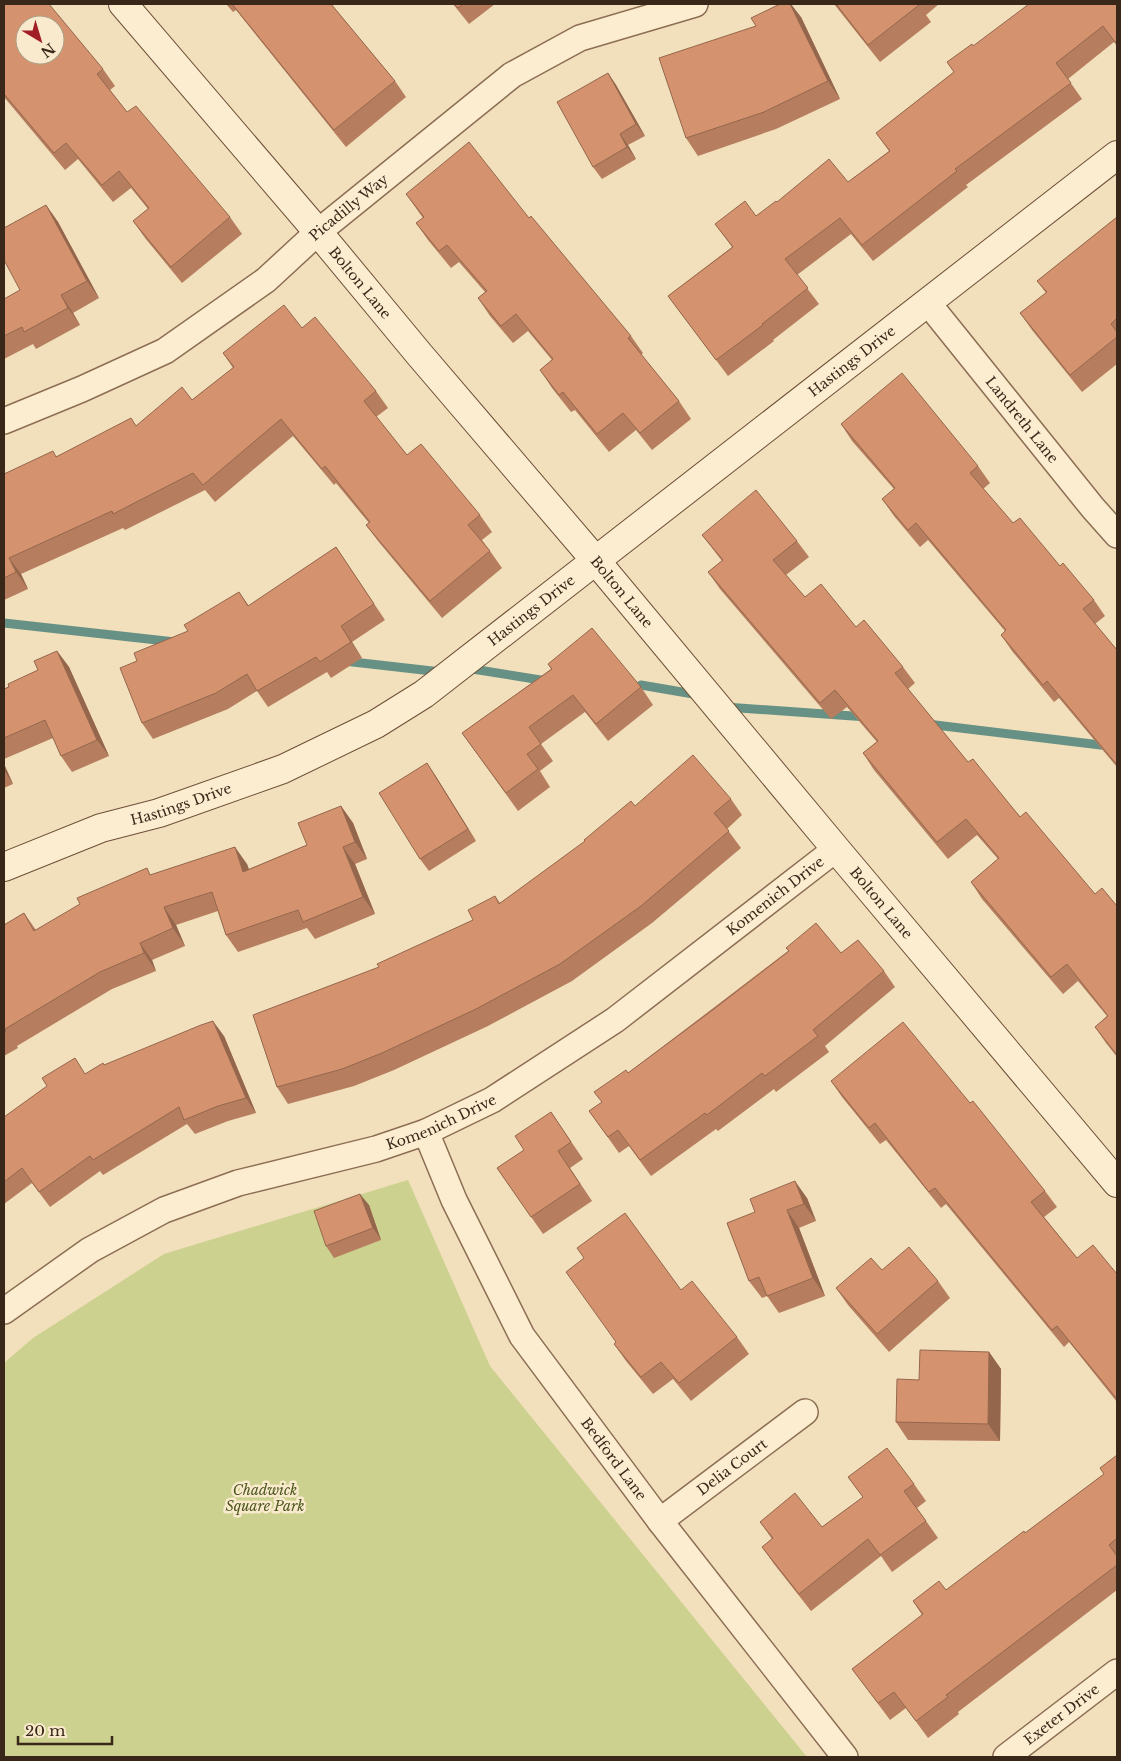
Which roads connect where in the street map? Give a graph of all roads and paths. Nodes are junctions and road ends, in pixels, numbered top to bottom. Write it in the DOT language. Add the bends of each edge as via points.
graph roads {
  1 [pos="123,4"];
  2 [pos="695,4"];
  3 [pos="1117,155"];
  4 [pos="318,232"];
  5 [pos="928,302"];
  6 [pos="4,421"];
  7 [pos="1117,535"];
  8 [pos="596,561"];
  9 [pos="836,850"];
  10 [pos="4,866"];
  11 [pos="426,1132"];
  12 [pos="1117,1183"];
  13 [pos="4,1311"];
  14 [pos="805,1412"];
  15 [pos="660,1521"];
  16 [pos="1117,1672"];
  17 [pos="845,1757"];
  18 [pos="1006,1757"];
  1 -- 4 [label="street, Bolton Lane"];
  2 -- 4 [label="street, Picadilly Way" via="580,38 512,74"];
  3 -- 5 [label="street, Hastings Drive"];
  4 -- 6 [label="street, Picadilly Way" via="266,280 164,351"];
  4 -- 8 [label="street, Bolton Lane"];
  5 -- 7 [label="street, Landreth Lane"];
  5 -- 8 [label="street, Hastings Drive"];
  8 -- 9 [label="street, Bolton Lane"];
  8 -- 10 [label="street, Hastings Drive" via="424,694 376,724 283,769 159,813 101,828"];
  9 -- 11 [label="street, Komenich Drive" via="615,1020 492,1100"];
  9 -- 12 [label="street, Bolton Lane"];
  11 -- 13 [label="street, Komenich Drive" via="376,1149 238,1183 164,1210 90,1250"];
  11 -- 15 [label="street, Bedford Lane" via="454,1200 522,1336"];
  14 -- 15 [label="street, Delia Court"];
  15 -- 17 [label="street, Bedford Lane"];
  16 -- 18 [label="street, Exeter Drive"];
}
